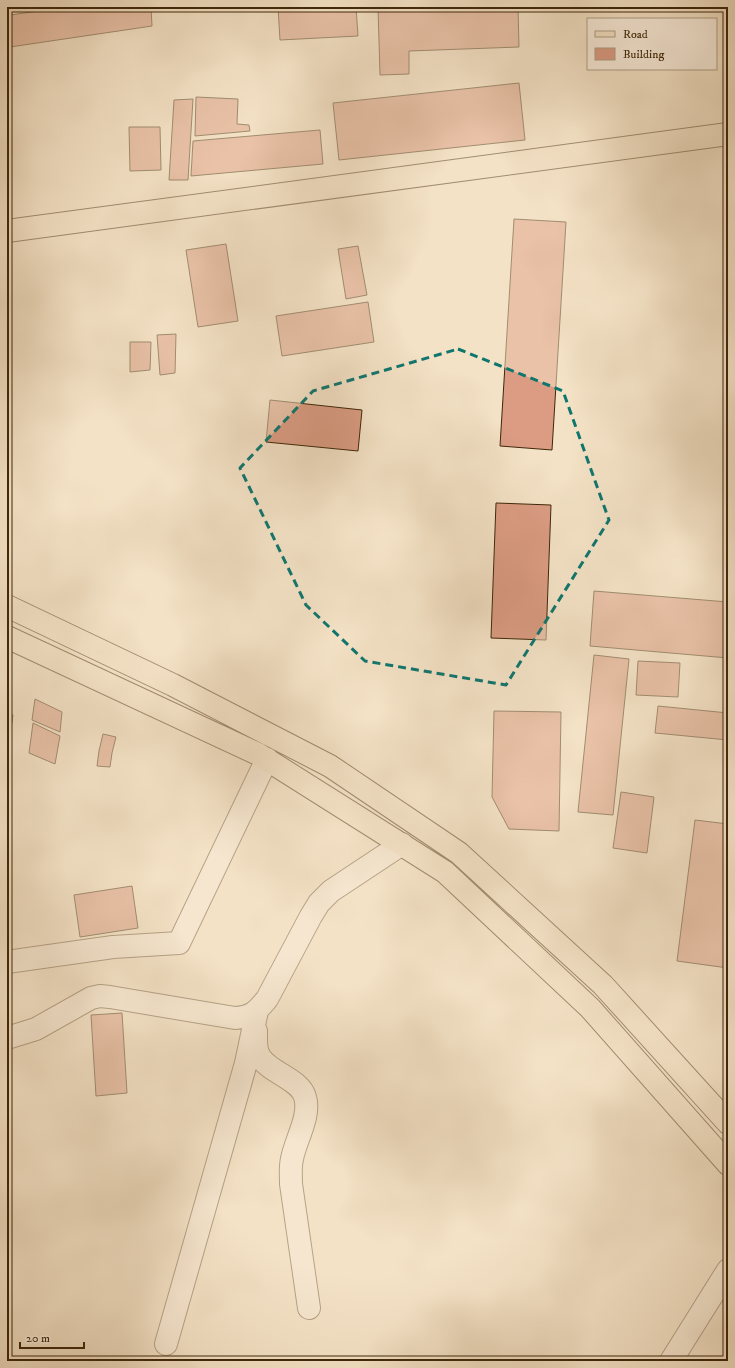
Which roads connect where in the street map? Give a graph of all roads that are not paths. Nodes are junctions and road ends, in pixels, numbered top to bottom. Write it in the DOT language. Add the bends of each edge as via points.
graph roads {
  1 [pos="728,134"];
  2 [pos="7,231"];
  3 [pos="7,606"];
  4 [pos="7,637"];
  5 [pos="267,759"];
  6 [pos="402,844"];
  7 [pos="7,962"];
  8 [pos="256,1016"];
  9 [pos="7,1038"];
  10 [pos="696,1086"];
  11 [pos="678,1107"];
  12 [pos="728,1123"];
  13 [pos="728,1164"];
  14 [pos="728,1270"];
  15 [pos="309,1308"];
  16 [pos="166,1344"];
  17 [pos="671,1361"];
  1 -- 2 [label="main road"];
  3 -- 10 [label="main road" via="330,766 459,853 603,985"];
  4 -- 5 [label="main road"];
  5 -- 6 [label="main road"];
  5 -- 7 [label="street" via="179,943 113,946"];
  6 -- 8 [label="street" via="330,891 319,903"];
  6 -- 11 [label="main road" via="445,872 590,1008"];
  8 -- 9 [label="street" via="234,1018 100,996 91,998 36,1029"];
  8 -- 15 [label="street" via="257,1048 260,1057 299,1088 305,1096 306,1114 290,1170"];
  8 -- 16 [label="street" via="246,1063"];
  10 -- 11 [label="main road"];
  10 -- 12 [label="main road"];
  11 -- 13 [label="main road"];
  14 -- 17 [label="street"];
}
